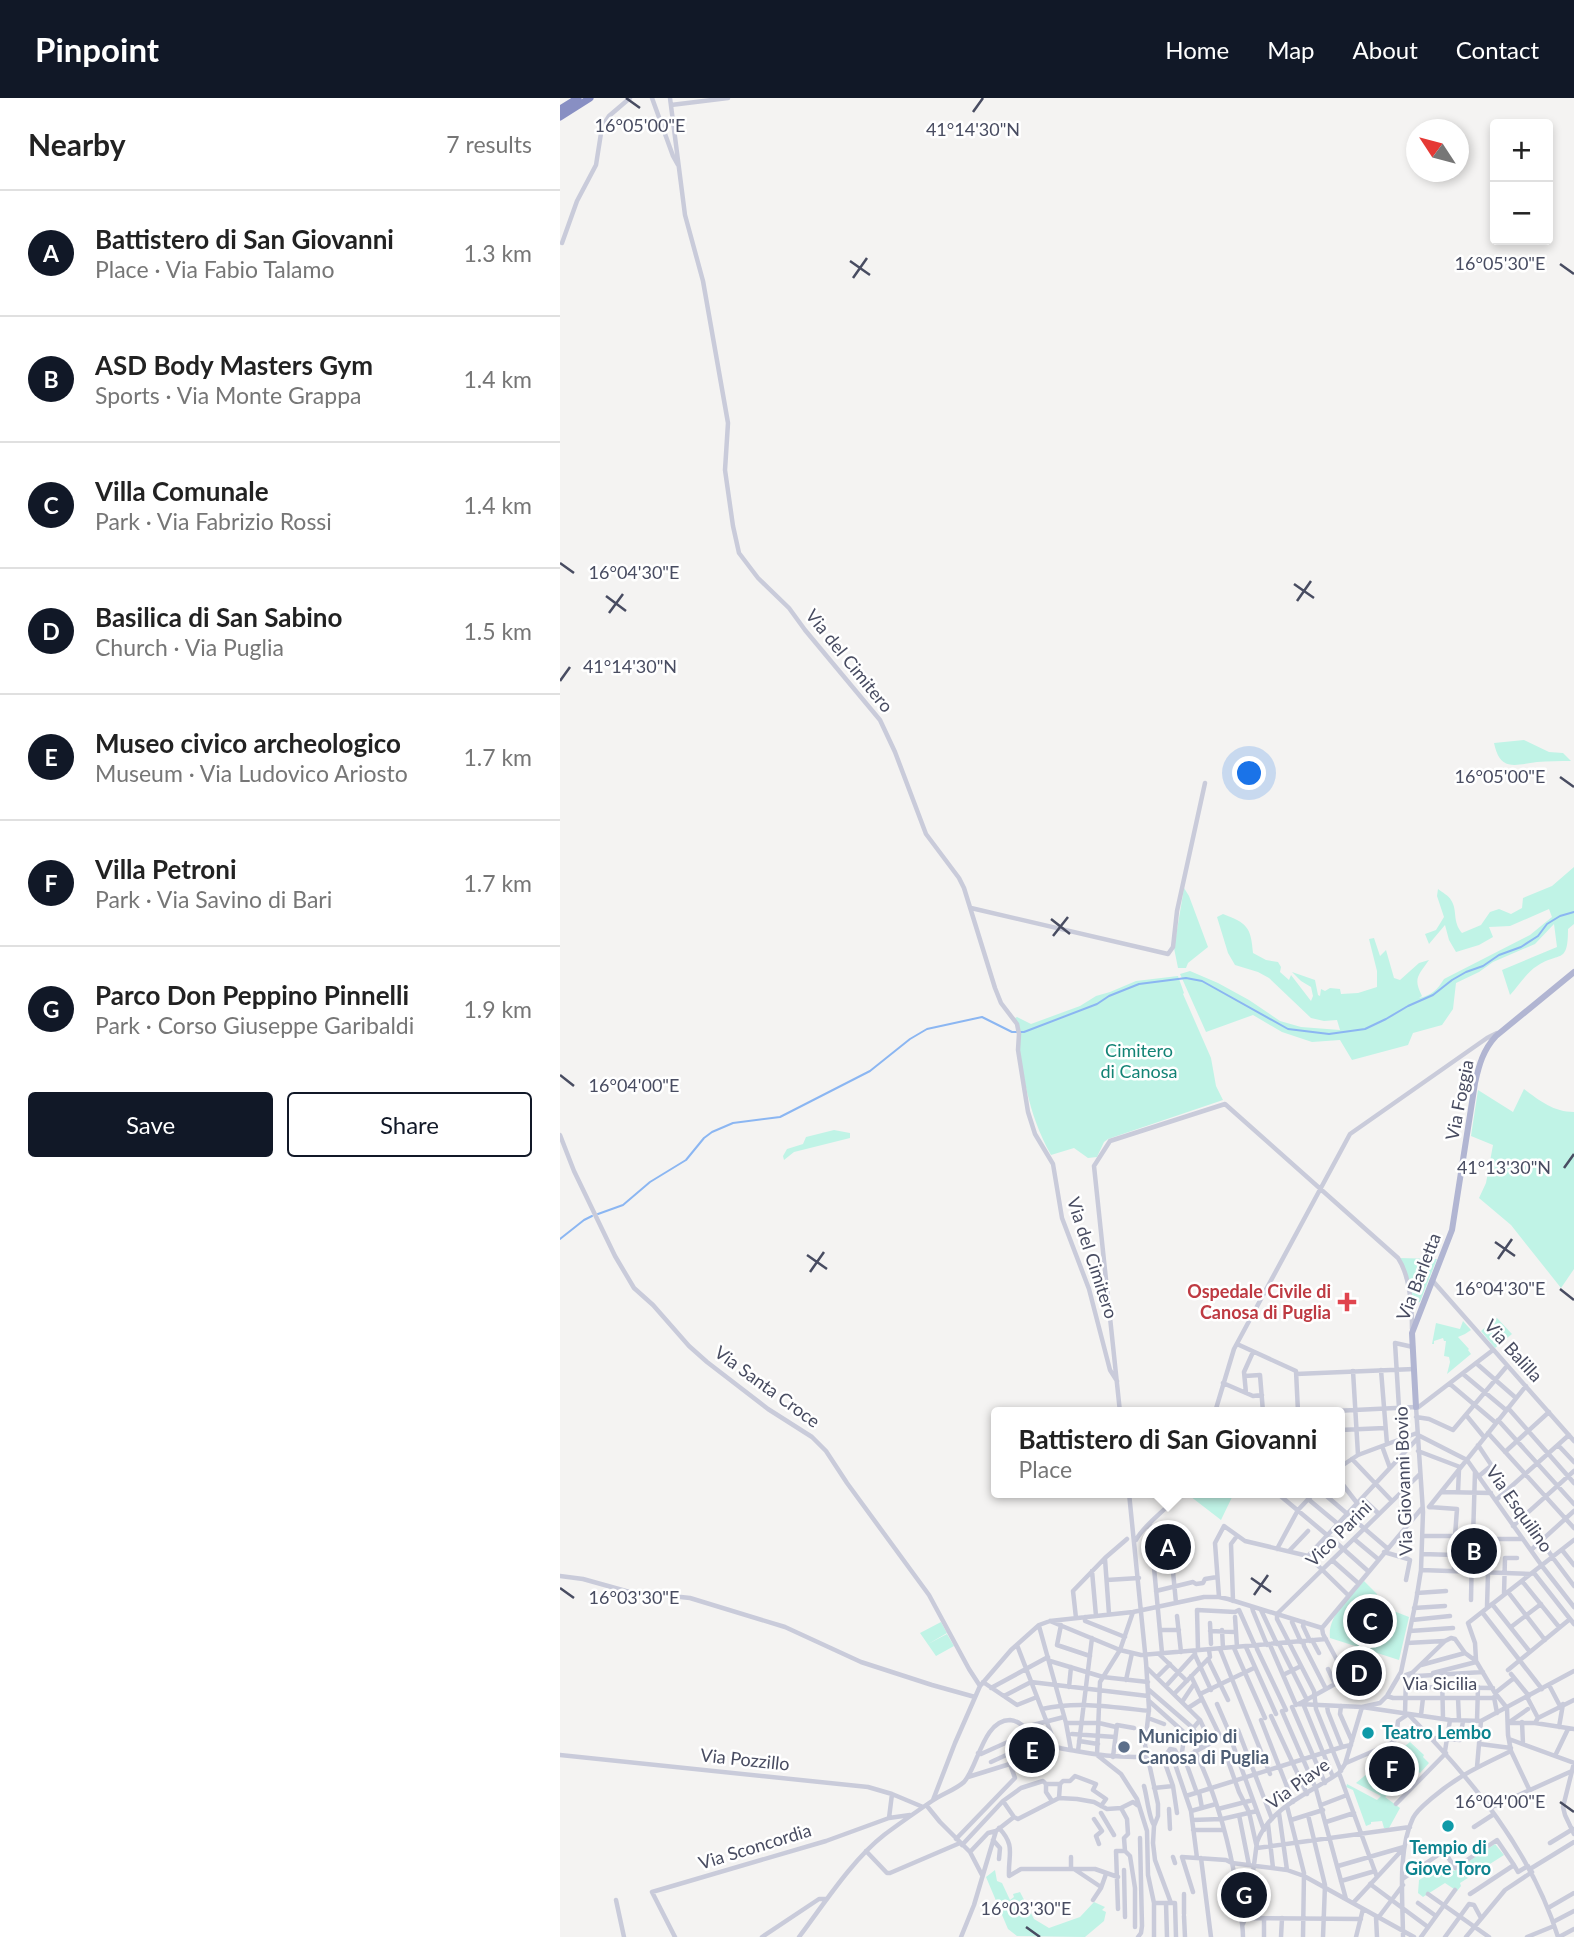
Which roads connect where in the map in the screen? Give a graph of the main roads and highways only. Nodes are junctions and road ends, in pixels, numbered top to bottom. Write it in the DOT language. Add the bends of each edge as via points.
graph roads {
  1 [pos="578,98"];
  2 [pos="590,98"];
  3 [pos="560,109"];
  4 [pos="560,117"];
  5 [pos="1574,972"];
  6 [pos="1451,1230"];
  7 [pos="1412,1333"];
  8 [pos="1416,1408"];
  1 -- 3 [label="highway"];
  2 -- 4 [label="highway"];
  5 -- 6 [label="main road, Via Foggia" via="1502,1031 1489,1044 1478,1067"];
  6 -- 7 [label="main road, Via Barletta"];
  7 -- 8 [label="main road, Via Giovanni Bovio"];
}
